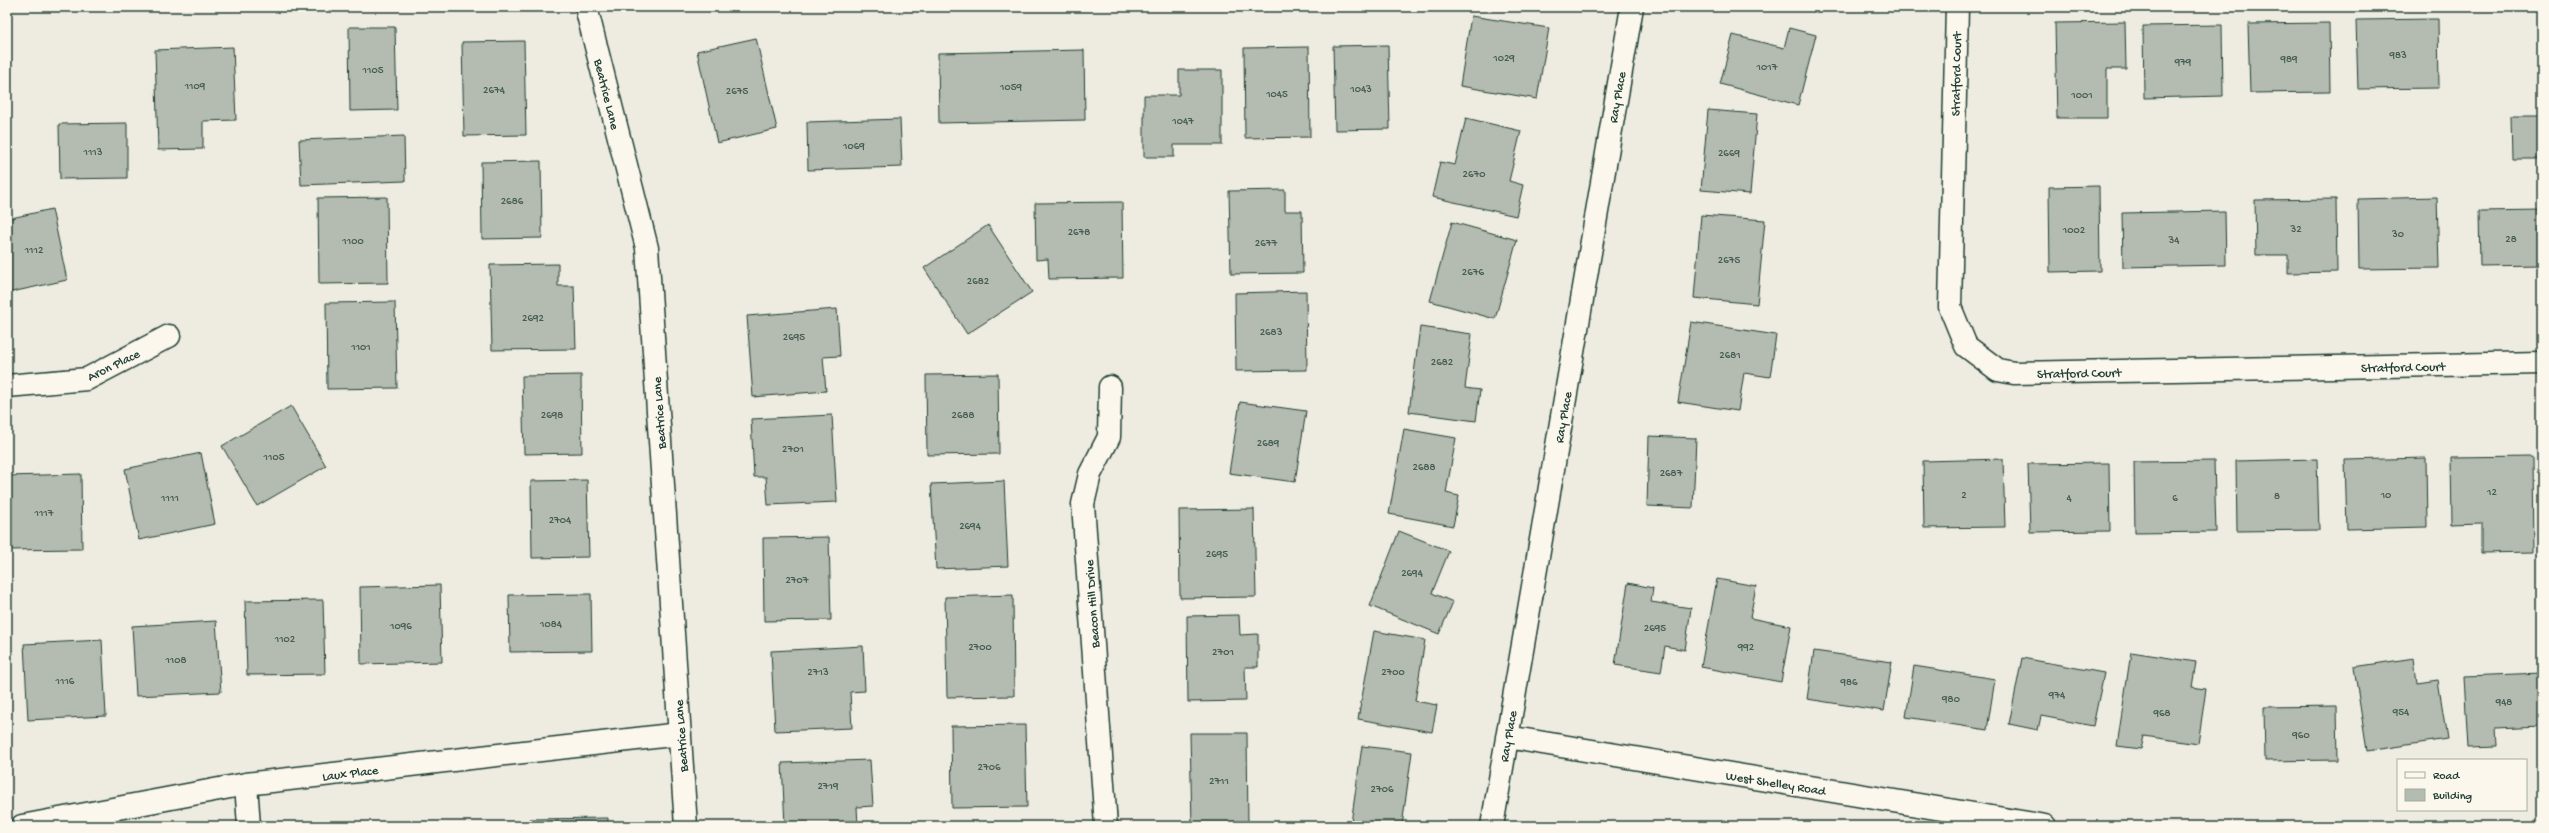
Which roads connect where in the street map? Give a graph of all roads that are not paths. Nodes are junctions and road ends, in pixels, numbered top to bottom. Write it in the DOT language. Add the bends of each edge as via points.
graph roads {
  1 [pos="586,7"];
  2 [pos="1632,7"];
  3 [pos="1957,7"];
  4 [pos="169,336"];
  5 [pos="2542,363"];
  6 [pos="7,386"];
  7 [pos="1110,387"];
  8 [pos="680,734"];
  9 [pos="1507,737"];
  10 [pos="246,784"];
  11 [pos="22,826"];
  12 [pos="249,826"];
  13 [pos="686,826"];
  14 [pos="1106,826"];
  15 [pos="1492,826"];
  16 [pos="2045,826"];
  1 -- 8 [label="street, Beatrice Lane" via="647,248"];
  2 -- 9 [label="street, Ray Place"];
  3 -- 5 [label="street, Stratford Court" via="1950,307 1966,346 1998,370 2014,373"];
  4 -- 6 [label="street, Aron Place" via="87,380"];
  7 -- 14 [label="street, Beacon Hill Drive" via="1109,437 1090,474 1083,504"];
  8 -- 10 [label="street, Laux Place"];
  8 -- 13 [label="street, Beatrice Lane"];
  9 -- 15 [label="street, Ray Place"];
  9 -- 16 [label="street, West Shelley Road"];
  10 -- 11 [label="street, Laux Place"];
  10 -- 12 [label="street"];
}
